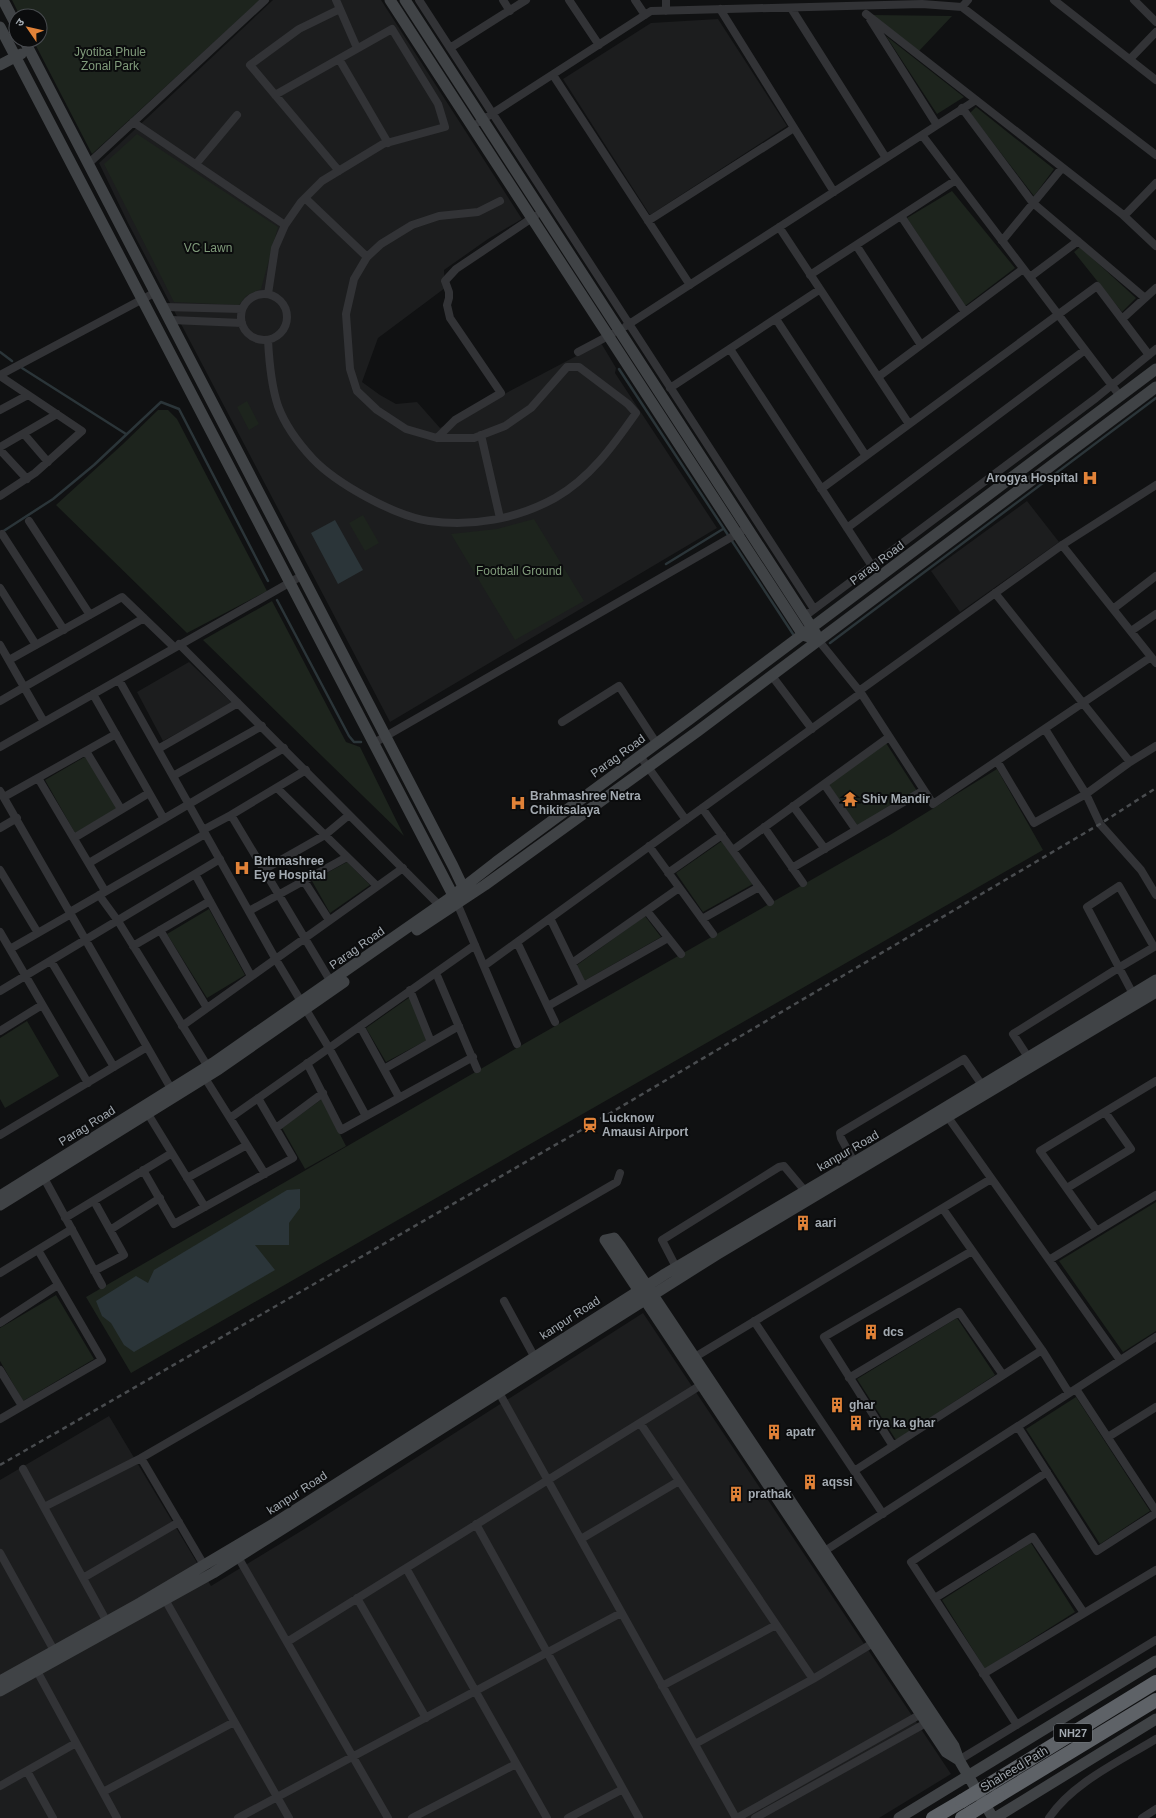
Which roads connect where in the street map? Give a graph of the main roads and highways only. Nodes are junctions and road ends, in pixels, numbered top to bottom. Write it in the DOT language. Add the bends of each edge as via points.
graph roads {
  1 [pos="1156,1682"];
  2 [pos="1156,1700"];
  3 [pos="967,1815"];
  4 [pos="933,1818"];
  1 -- 4 [label="highway, Shaheed Path / NH27, bridge"];
  2 -- 3 [label="highway, Shaheed Path / NH27, bridge"];
}
